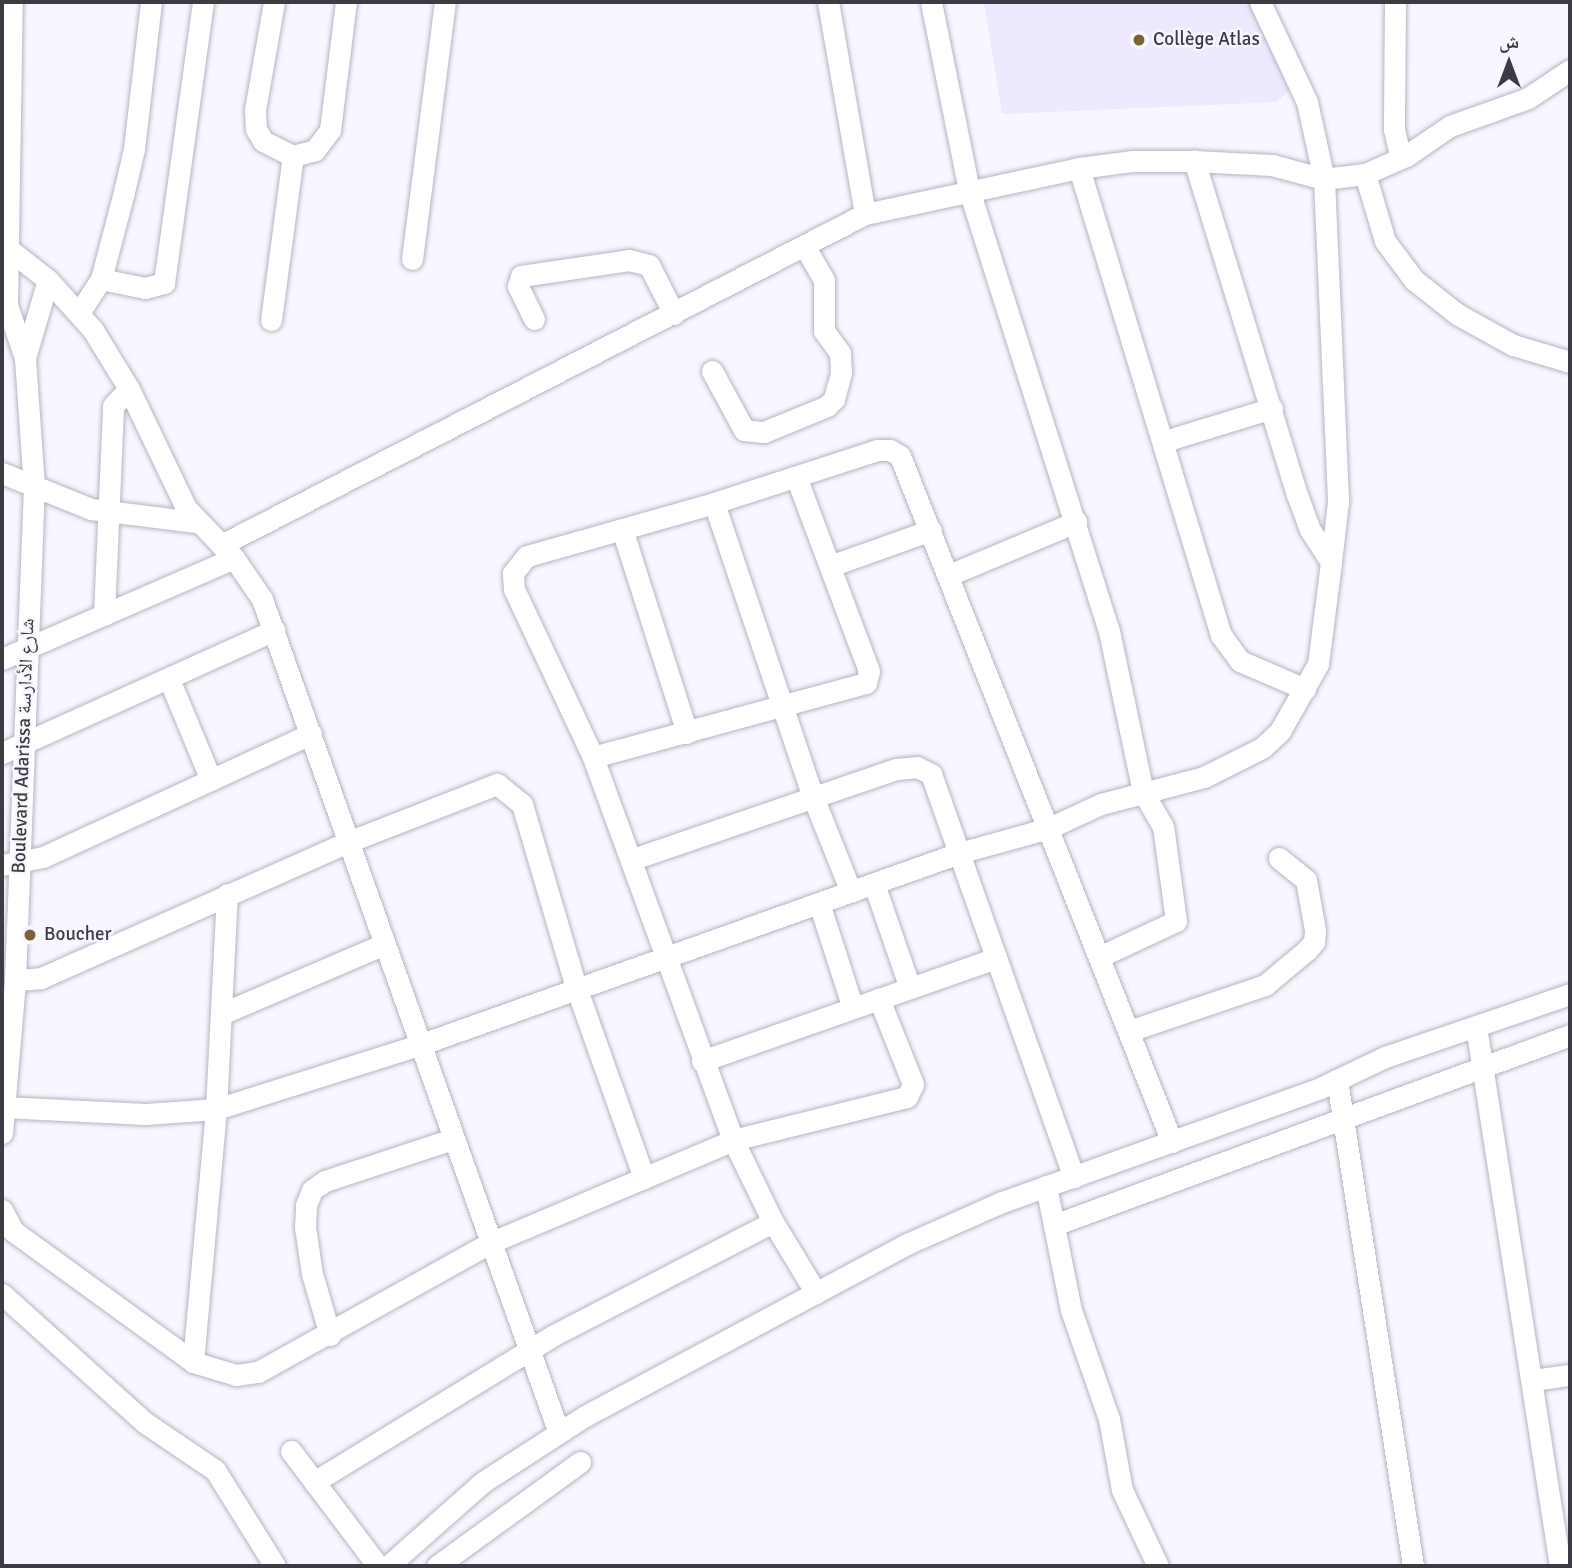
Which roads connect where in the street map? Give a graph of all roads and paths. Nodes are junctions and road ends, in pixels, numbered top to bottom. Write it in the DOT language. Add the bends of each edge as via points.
graph roads {
  1 [pos="12,2"];
  2 [pos="151,2"];
  3 [pos="202,2"];
  4 [pos="274,2"];
  5 [pos="346,2"];
  6 [pos="445,2"];
  7 [pos="828,2"];
  8 [pos="931,2"];
  9 [pos="1260,2"];
  10 [pos="1395,2"];
  11 [pos="1570,70"];
  12 [pos="293,156"];
  13 [pos="1406,156"];
  14 [pos="1194,161"];
  15 [pos="1079,168"];
  16 [pos="1365,174"];
  17 [pos="1324,179"];
  18 [pos="969,190"];
  19 [pos="864,214"];
  20 [pos="6,246"];
  21 [pos="804,246"];
  22 [pos="412,259"];
  23 [pos="101,279"];
  24 [pos="48,280"];
  25 [pos="79,313"];
  26 [pos="674,314"];
  27 [pos="534,319"];
  28 [pos="271,320"];
  29 [pos="25,358"];
  30 [pos="1570,362"];
  31 [pos="712,371"];
  32 [pos="129,389"];
  33 [pos="1272,408"];
  34 [pos="1165,441"];
  35 [pos="2,473"];
  36 [pos="796,477"];
  37 [pos="34,487"];
  38 [pos="714,503"];
  39 [pos="108,512"];
  40 [pos="196,522"];
  41 [pos="1076,522"];
  42 [pos="622,529"];
  43 [pos="931,530"];
  44 [pos="227,552"];
  45 [pos="1331,562"];
  46 [pos="830,566"];
  47 [pos="949,575"];
  48 [pos="104,615"];
  49 [pos="274,630"];
  50 [pos="28,648"];
  51 [pos="2,659"];
  52 [pos="169,679"];
  53 [pos="1306,689"];
  54 [pos="783,709"];
  55 [pos="687,733"];
  56 [pos="311,734"];
  57 [pos="26,742"];
  58 [pos="2,753"];
  59 [pos="593,757"];
  60 [pos="211,779"];
  61 [pos="1143,792"];
  62 [pos="813,797"];
  63 [pos="1049,828"];
  64 [pos="348,842"];
  65 [pos="959,853"];
  66 [pos="1279,858"];
  67 [pos="633,859"];
  68 [pos="11,862"];
  69 [pos="874,884"];
  70 [pos="851,892"];
  71 [pos="227,894"];
  72 [pos="819,903"];
  73 [pos="384,944"];
  74 [pos="666,957"];
  75 [pos="1099,957"];
  76 [pos="996,958"];
  77 [pos="15,980"];
  78 [pos="576,987"];
  79 [pos="910,988"];
  80 [pos="1570,995"];
  81 [pos="879,999"];
  82 [pos="853,1008"];
  83 [pos="221,1014"];
  84 [pos="1476,1026"];
  85 [pos="1129,1031"];
  86 [pos="1570,1035"];
  87 [pos="419,1045"];
  88 [pos="702,1061"];
  89 [pos="1483,1064"];
  90 [pos="1337,1080"];
  91 [pos="3,1107"];
  92 [pos="216,1109"];
  93 [pos="1343,1115"];
  94 [pos="2,1133"];
  95 [pos="453,1139"];
  96 [pos="733,1140"];
  97 [pos="1172,1142"];
  98 [pos="1074,1177"];
  99 [pos="644,1178"];
  100 [pos="1046,1186"];
  101 [pos="3,1218"];
  102 [pos="773,1222"];
  103 [pos="1054,1225"];
  104 [pos="492,1242"];
  105 [pos="816,1293"];
  106 [pos="2,1294"];
  107 [pos="330,1335"];
  108 [pos="530,1353"];
  109 [pos="193,1362"];
  110 [pos="1570,1375"];
  111 [pos="1533,1380"];
  112 [pos="559,1433"];
  113 [pos="291,1451"];
  114 [pos="580,1462"];
  115 [pos="314,1482"];
  116 [pos="275,1566"];
  117 [pos="378,1566"];
  118 [pos="388,1566"];
  119 [pos="437,1566"];
  120 [pos="1158,1566"];
  121 [pos="1413,1566"];
  122 [pos="1560,1566"];
  1 -- 20 [label="street, Boulevard Adarissa شارع الأدارسة"];
  2 -- 23 [label="street" via="134,149"];
  3 -- 23 [label="street" via="164,283 145,288"];
  4 -- 12 [label="street" via="256,129 263,141"];
  5 -- 12 [label="street" via="330,130 315,150"];
  6 -- 22 [label="street"];
  7 -- 19 [label="street"];
  8 -- 18 [label="street"];
  9 -- 17 [label="street" via="1307,102"];
  10 -- 13 [label="street" via="1394,130 1399,150"];
  11 -- 13 [label="street" via="1528,98 1450,126"];
  12 -- 28 [label="street"];
  13 -- 16 [label="street"];
  14 -- 15 [label="street" via="1132,160"];
  14 -- 17 [label="street" via="1272,165"];
  14 -- 33 [label="street"];
  15 -- 18 [label="street"];
  15 -- 34 [label="street"];
  16 -- 17 [label="street"];
  16 -- 30 [label="street" via="1385,241 1414,280 1457,314 1513,345"];
  17 -- 45 [label="street" via="1338,502"];
  18 -- 19 [label="street"];
  18 -- 41 [label="street" via="1048,450"];
  19 -- 21 [label="street"];
  20 -- 24 [label="street"];
  20 -- 29 [label="street, Boulevard Adarissa شارع الأدارسة" via="7,305"];
  21 -- 26 [label="street"];
  21 -- 31 [label="street" via="824,280 824,331 840,353 834,399 764,432 744,429"];
  23 -- 25 [label="street"];
  24 -- 25 [label="street"];
  24 -- 29 [label="street, Boulevard Adarissa شارع الأدارسة"];
  25 -- 32 [label="street"];
  26 -- 27 [label="street" via="649,265 629,260 521,276 518,286"];
  26 -- 44 [label="street"];
  29 -- 37 [label="street, Boulevard Adarissa شارع الأدارسة"];
  32 -- 39 [label="street" via="113,406"];
  32 -- 40 [label="street"];
  33 -- 34 [label="street"];
  33 -- 45 [label="street" via="1301,506"];
  34 -- 53 [label="street" via="1229,651 1240,661"];
  35 -- 37 [label="street"];
  36 -- 38 [label="street"];
  36 -- 43 [label="street" via="890,450 904,461"];
  36 -- 46 [label="street"];
  37 -- 39 [label="street"];
  37 -- 50 [label="street, Boulevard Adarissa شارع الأدارسة"];
  38 -- 42 [label="street"];
  38 -- 54 [label="street"];
  39 -- 40 [label="street"];
  39 -- 48 [label="street"];
  40 -- 44 [label="street"];
  41 -- 47 [label="street"];
  41 -- 61 [label="street" via="1109,631"];
  42 -- 55 [label="street"];
  42 -- 59 [label="street" via="527,556 513,573 514,589"];
  43 -- 46 [label="street"];
  43 -- 47 [label="street"];
  44 -- 48 [label="street"];
  44 -- 49 [label="street" via="262,599"];
  45 -- 53 [label="street" via="1325,635"];
  46 -- 54 [label="street" via="868,680 859,688"];
  47 -- 63 [label="street"];
  48 -- 50 [label="street"];
  49 -- 52 [label="street"];
  49 -- 56 [label="street"];
  50 -- 51 [label="street"];
  50 -- 57 [label="street, Boulevard Adarissa شارع الأدارسة"];
  52 -- 57 [label="street"];
  52 -- 60 [label="street"];
  53 -- 61 [label="street" via="1280,731 1262,748 1204,777"];
  54 -- 55 [label="street"];
  54 -- 62 [label="street"];
  55 -- 59 [label="street"];
  56 -- 60 [label="street"];
  56 -- 64 [label="street"];
  57 -- 58 [label="street"];
  57 -- 68 [label="street, Boulevard Adarissa شارع الأدارسة"];
  59 -- 67 [label="street"];
  60 -- 68 [label="street" via="43,857"];
  61 -- 63 [label="street"];
  61 -- 75 [label="street" via="1163,826 1177,915 1172,925"];
  62 -- 65 [label="street" via="896,769 924,769 936,781"];
  62 -- 67 [label="street"];
  62 -- 70 [label="street"];
  63 -- 65 [label="street"];
  63 -- 75 [label="street"];
  64 -- 71 [label="street"];
  64 -- 73 [label="street"];
  64 -- 78 [label="street" via="489,784 505,787 522,804"];
  65 -- 69 [label="street"];
  65 -- 76 [label="street"];
  66 -- 85 [label="street" via="1306,880 1315,930 1307,950 1265,985"];
  67 -- 74 [label="street"];
  68 -- 77 [label="street, Boulevard Adarissa شارع الأدارسة"];
  69 -- 70 [label="street"];
  69 -- 79 [label="street"];
  70 -- 72 [label="street"];
  71 -- 77 [label="street" via="41,978"];
  71 -- 83 [label="street"];
  72 -- 74 [label="street"];
  72 -- 82 [label="street"];
  73 -- 83 [label="street"];
  73 -- 87 [label="street"];
  74 -- 78 [label="street"];
  74 -- 88 [label="street"];
  75 -- 85 [label="street"];
  76 -- 79 [label="street"];
  76 -- 98 [label="street"];
  77 -- 91 [label="street, Boulevard Adarissa شارع الأدارسة"];
  78 -- 87 [label="street"];
  78 -- 99 [label="street"];
  79 -- 81 [label="street"];
  80 -- 84 [label="street"];
  81 -- 82 [label="street"];
  81 -- 96 [label="street" via="913,1084 907,1097"];
  82 -- 88 [label="street"];
  83 -- 92 [label="street"];
  84 -- 89 [label="street"];
  84 -- 90 [label="street" via="1366,1064"];
  85 -- 97 [label="street"];
  86 -- 89 [label="street"];
  87 -- 92 [label="street"];
  87 -- 95 [label="street"];
  88 -- 96 [label="street"];
  89 -- 93 [label="street"];
  89 -- 111 [label="street"];
  90 -- 93 [label="street"];
  90 -- 97 [label="street"];
  91 -- 92 [label="street" via="146,1114"];
  91 -- 94 [label="street, Boulevard Adarissa شارع الأدارسة"];
  92 -- 109 [label="street"];
  93 -- 103 [label="street"];
  93 -- 121 [label="street"];
  95 -- 104 [label="street"];
  95 -- 107 [label="street" via="326,1181 312,1191 305,1227 312,1274"];
  96 -- 99 [label="street"];
  96 -- 102 [label="street"];
  97 -- 98 [label="street"];
  98 -- 100 [label="street"];
  99 -- 104 [label="street"];
  100 -- 103 [label="street"];
  100 -- 105 [label="street" via="942,1227"];
  101 -- 109 [label="street" via="13,1231"];
  102 -- 105 [label="street"];
  102 -- 108 [label="street" via="554,1335"];
  103 -- 120 [label="street" via="1070,1310 1109,1419 1122,1490"];
  104 -- 107 [label="street"];
  104 -- 108 [label="street"];
  105 -- 112 [label="street"];
  106 -- 116 [label="street" via="144,1422 215,1470"];
  107 -- 109 [label="street" via="258,1372 236,1375"];
  108 -- 112 [label="street"];
  108 -- 115 [label="street"];
  110 -- 111 [label="street"];
  111 -- 122 [label="street"];
  112 -- 118 [label="street" via="483,1482"];
  113 -- 115 [label="street"];
  114 -- 119 [label="street"];
  115 -- 117 [label="street"];
}
